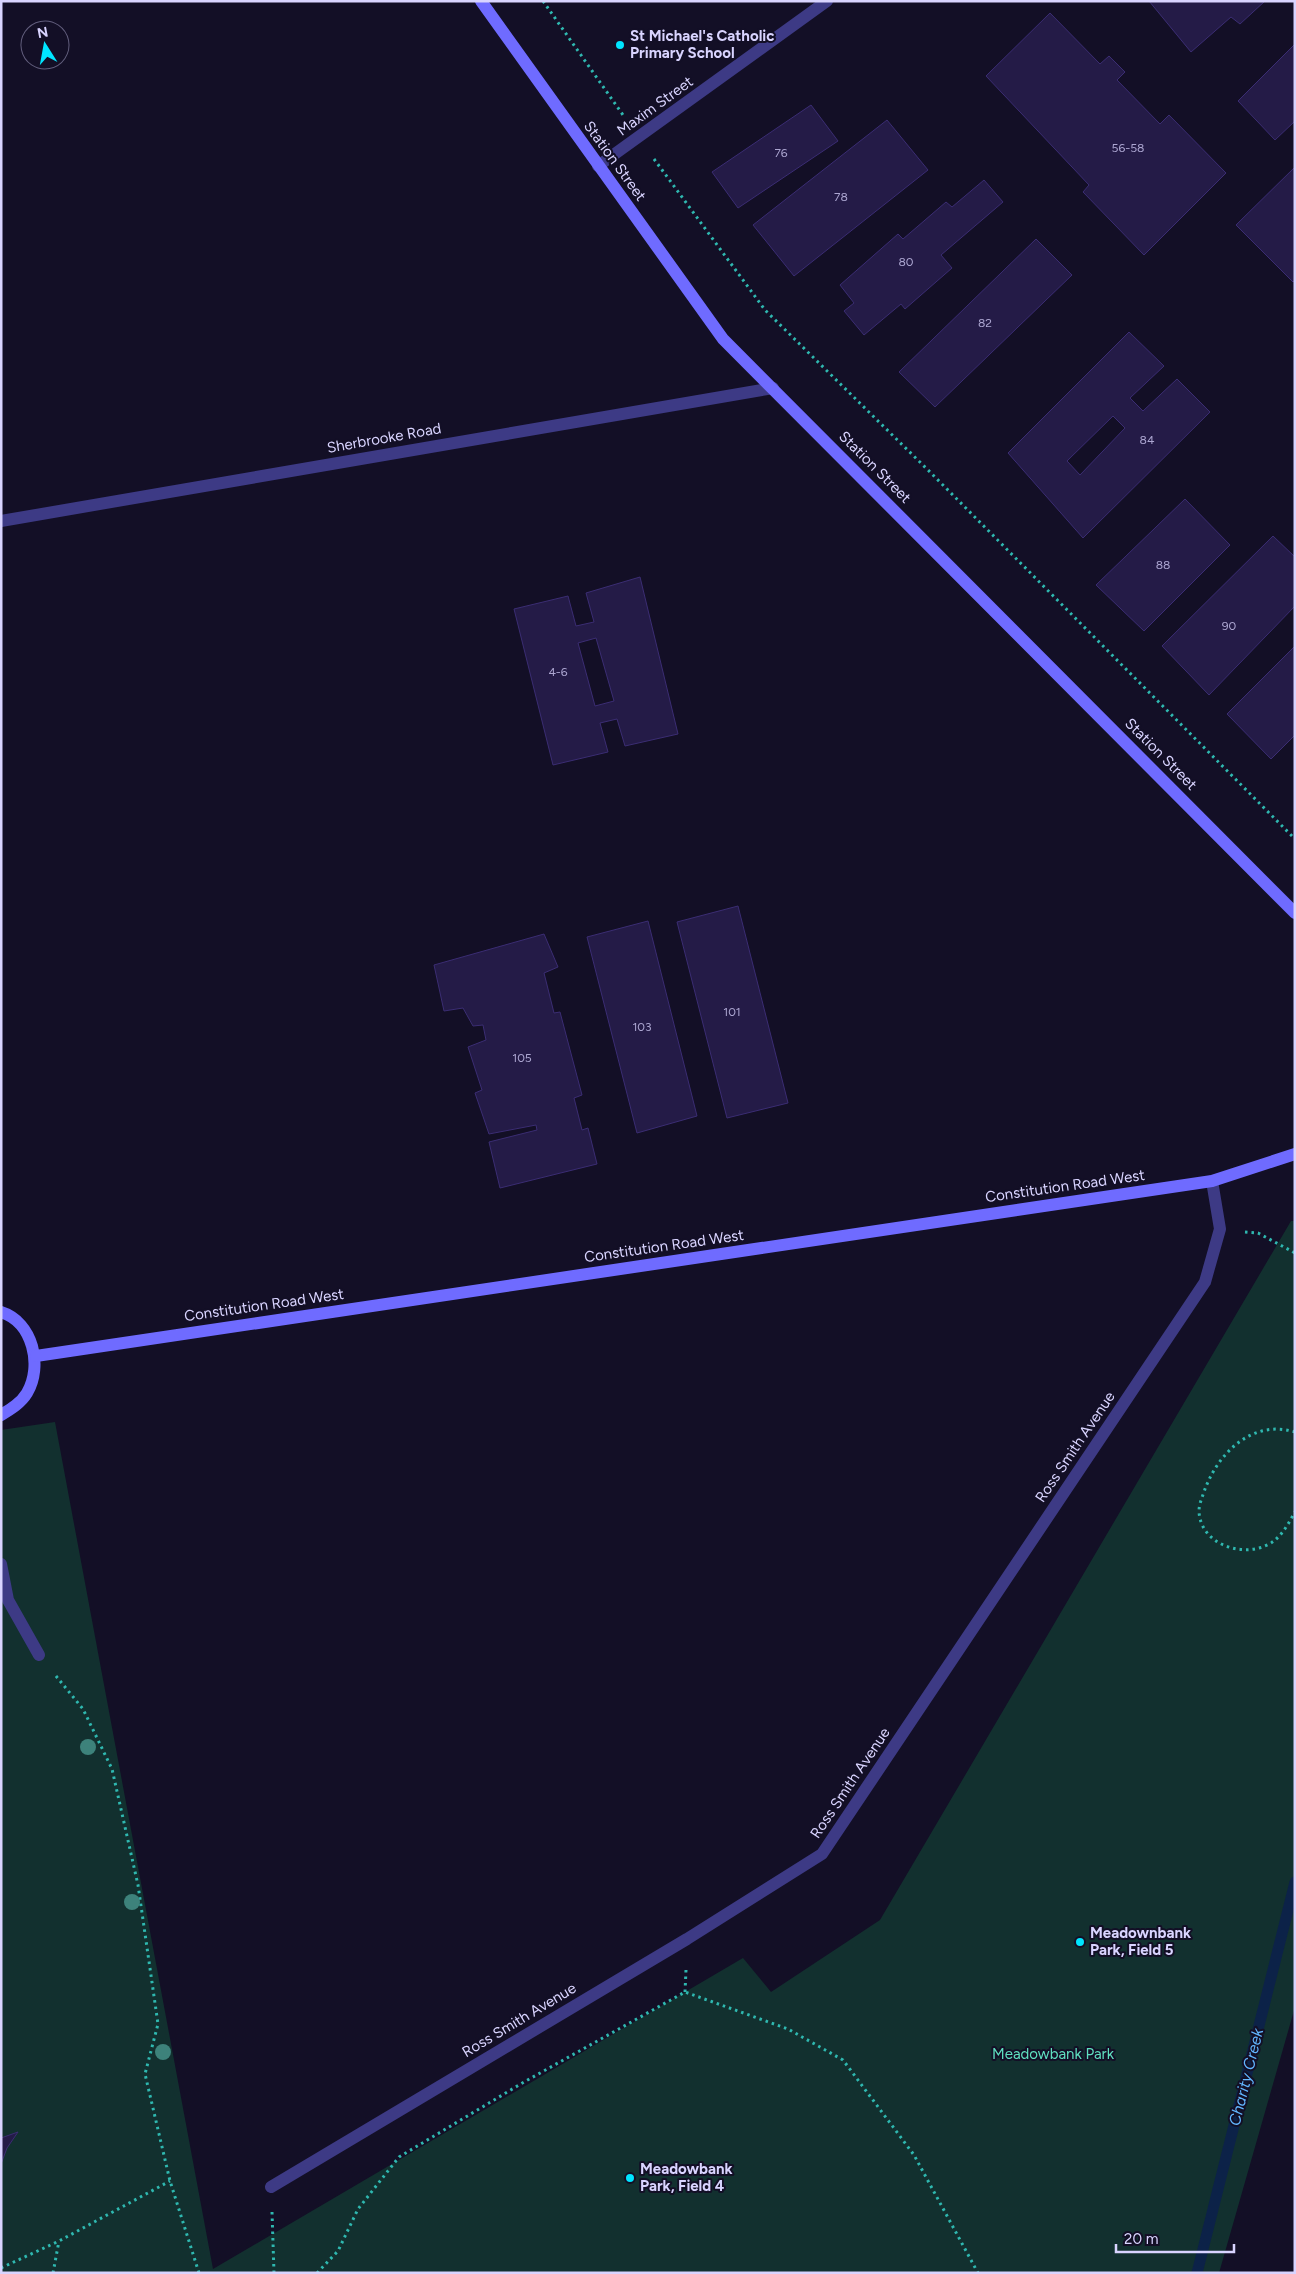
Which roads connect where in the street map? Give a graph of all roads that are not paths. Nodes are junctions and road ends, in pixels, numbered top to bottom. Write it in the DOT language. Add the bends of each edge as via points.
graph roads {
  1 [pos="481,1"];
  2 [pos="827,1"];
  3 [pos="598,166"];
  4 [pos="773,388"];
  5 [pos="1,521"];
  6 [pos="1295,913"];
  7 [pos="1295,1154"];
  8 [pos="1212,1181"];
  9 [pos="1,1312"];
  10 [pos="36,1356"];
  11 [pos="1,1415"];
  12 [pos="1,1564"];
  13 [pos="5,1599"];
  14 [pos="39,1655"];
  15 [pos="271,2187"];
  1 -- 3 [label="main road, Station Street"];
  2 -- 3 [label="street, Maxim Street"];
  3 -- 4 [label="main road, Station Street" via="723,339"];
  4 -- 5 [label="street, Sherbrooke Road"];
  4 -- 6 [label="main road, Station Street"];
  7 -- 8 [label="main road, Constitution Road West"];
  8 -- 10 [label="main road, Constitution Road West"];
  8 -- 15 [label="street, Ross Smith Avenue" via="1220,1228 1205,1282 822,1854 687,1939"];
  9 -- 10 [label="main road" via="20,1324"];
  10 -- 11 [label="main road" via="34,1375 27,1393 14,1408"];
  12 -- 13 [label="street"];
  13 -- 14 [label="street"];
}
